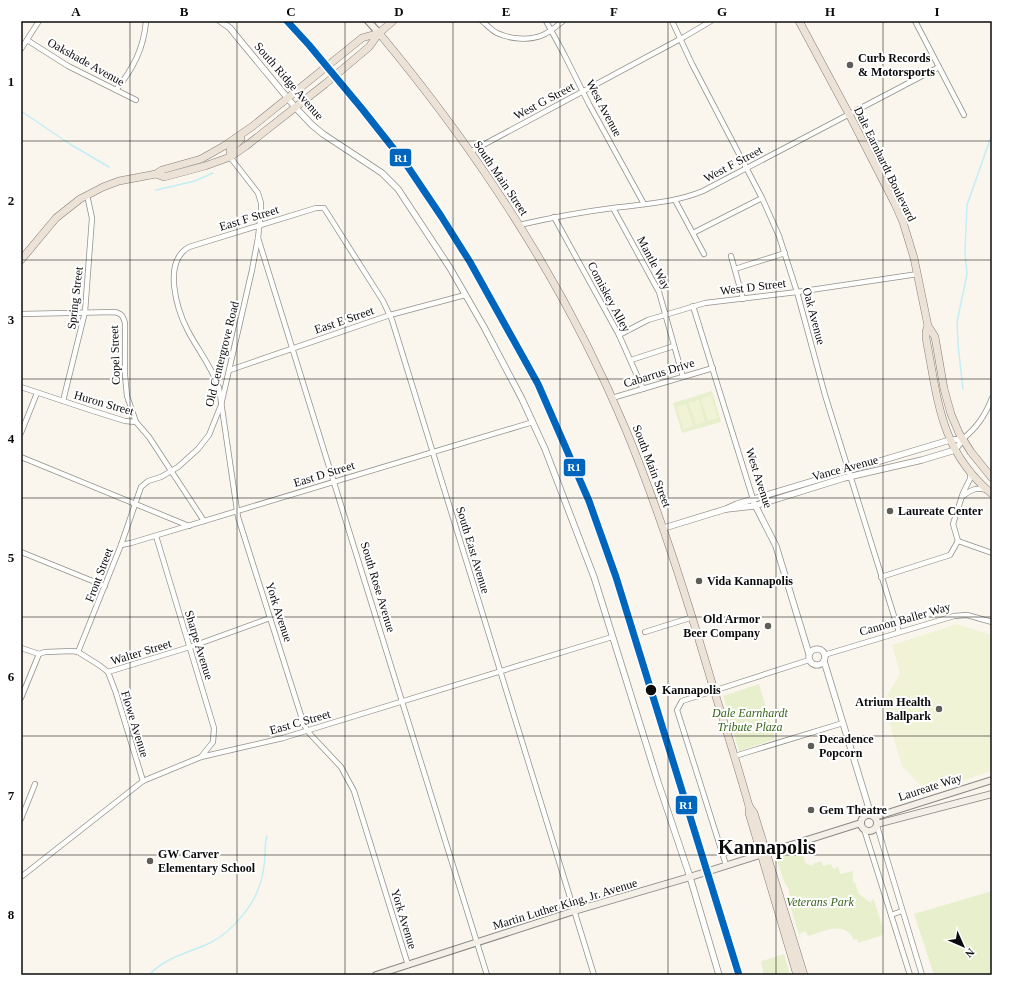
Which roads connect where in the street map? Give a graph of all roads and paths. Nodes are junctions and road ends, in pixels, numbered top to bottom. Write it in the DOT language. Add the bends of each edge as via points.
graph roads {
  1 [pos="39,21"];
  2 [pos="146,21"];
  3 [pos="220,21"];
  4 [pos="368,21"];
  5 [pos="393,21"];
  6 [pos="482,21"];
  7 [pos="546,21"];
  8 [pos="563,21"];
  9 [pos="672,21"];
  10 [pos="711,21"];
  11 [pos="799,21"];
  12 [pos="915,21"];
  13 [pos="551,30"];
  14 [pos="379,33"];
  15 [pos="680,39"];
  16 [pos="27,40"];
  17 [pos="21,49"];
  18 [pos="939,67"];
  19 [pos="116,90"];
  20 [pos="583,91"];
  21 [pos="288,98"];
  22 [pos="136,100"];
  23 [pos="295,107"];
  24 [pos="849,114"];
  25 [pos="964,114"];
  26 [pos="253,126"];
  27 [pos="470,152"];
  28 [pos="230,157"];
  29 [pos="746,168"];
  30 [pos="156,174"];
  31 [pos="86,195"];
  32 [pos="762,198"];
  33 [pos="675,200"];
  34 [pos="644,204"];
  35 [pos="324,208"];
  36 [pos="613,208"];
  37 [pos="554,217"];
  38 [pos="260,225"];
  39 [pos="519,225"];
  40 [pos="693,233"];
  41 [pos="258,238"];
  42 [pos="181,252"];
  43 [pos="785,253"];
  44 [pos="704,254"];
  45 [pos="731,256"];
  46 [pos="21,260"];
  47 [pos="734,269"];
  48 [pos="918,274"];
  49 [pos="797,292"];
  50 [pos="465,295"];
  51 [pos="743,299"];
  52 [pos="693,306"];
  53 [pos="85,312"];
  54 [pos="21,314"];
  55 [pos="390,315"];
  56 [pos="665,315"];
  57 [pos="928,326"];
  58 [pos="619,335"];
  59 [pos="674,346"];
  60 [pos="293,348"];
  61 [pos="631,360"];
  62 [pos="713,368"];
  63 [pos="230,370"];
  64 [pos="683,377"];
  65 [pos="21,387"];
  66 [pos="643,388"];
  67 [pos="37,393"];
  68 [pos="612,398"];
  69 [pos="992,398"];
  70 [pos="63,401"];
  71 [pos="221,405"];
  72 [pos="136,422"];
  73 [pos="533,422"];
  74 [pos="21,433"];
  75 [pos="963,439"];
  76 [pos="950,440"];
  77 [pos="955,450"];
  78 [pos="432,452"];
  79 [pos="21,457"];
  80 [pos="848,470"];
  81 [pos="969,470"];
  82 [pos="172,471"];
  83 [pos="850,476"];
  84 [pos="992,478"];
  85 [pos="334,482"];
  86 [pos="990,493"];
  87 [pos="962,497"];
  88 [pos="753,499"];
  89 [pos="135,503"];
  90 [pos="755,506"];
  91 [pos="727,509"];
  92 [pos="237,511"];
  93 [pos="204,521"];
  94 [pos="189,526"];
  95 [pos="664,528"];
  96 [pos="156,536"];
  97 [pos="958,541"];
  98 [pos="121,545"];
  99 [pos="21,552"];
  100 [pos="992,553"];
  101 [pos="881,577"];
  102 [pos="105,586"];
  103 [pos="693,617"];
  104 [pos="270,618"];
  105 [pos="992,622"];
  106 [pos="645,632"];
  107 [pos="898,632"];
  108 [pos="612,637"];
  109 [pos="189,647"];
  110 [pos="21,648"];
  111 [pos="78,652"];
  112 [pos="40,654"];
  113 [pos="809,657"];
  114 [pos="824,658"];
  115 [pos="108,672"];
  116 [pos="500,672"];
  117 [pos="714,691"];
  118 [pos="21,698"];
  119 [pos="403,702"];
  120 [pos="843,723"];
  121 [pos="307,730"];
  122 [pos="735,756"];
  123 [pos="201,757"];
  124 [pos="992,780"];
  125 [pos="143,781"];
  126 [pos="35,784"];
  127 [pos="992,794"];
  128 [pos="873,816"];
  129 [pos="21,819"];
  130 [pos="861,823"];
  131 [pos="877,825"];
  132 [pos="864,829"];
  133 [pos="764,853"];
  134 [pos="726,865"];
  135 [pos="21,877"];
  136 [pos="690,877"];
  137 [pos="574,911"];
  138 [pos="902,911"];
  139 [pos="891,915"];
  140 [pos="477,943"];
  141 [pos="408,965"];
  142 [pos="376,975"];
  143 [pos="487,975"];
  144 [pos="594,975"];
  145 [pos="719,975"];
  146 [pos="797,975"];
  147 [pos="804,975"];
  148 [pos="910,975"];
  149 [pos="922,975"];
  1 -- 16 [label="street"];
  2 -- 19 [label="street" via="139,53"];
  3 -- 21 [label="street, South Ridge Avenue" via="230,28"];
  4 -- 14 [label="main road, South Main Street"];
  5 -- 14 [label="main road"];
  6 -- 13 [label="street" via="496,33 510,37 532,38"];
  7 -- 13 [label="street, West Avenue"];
  8 -- 13 [label="street"];
  9 -- 15 [label="street, Oak Avenue"];
  10 -- 15 [label="street, West G Street"];
  11 -- 24 [label="main road, Dale Earnhardt Boulevard"];
  12 -- 18 [label="street"];
  13 -- 20 [label="street, West Avenue"];
  14 -- 21 [label="main road" via="362,38"];
  14 -- 23 [label="main road" via="369,47"];
  14 -- 27 [label="main road, South Main Street"];
  15 -- 20 [label="street, West G Street"];
  15 -- 29 [label="street, Oak Avenue"];
  16 -- 17 [label="street"];
  16 -- 19 [label="street, Oakshade Avenue" via="68,66"];
  18 -- 24 [label="street, West F Street"];
  18 -- 25 [label="street"];
  19 -- 22 [label="street, Oakshade Avenue"];
  20 -- 27 [label="street, West G Street"];
  20 -- 34 [label="street, West Avenue"];
  21 -- 23 [label="street, South Ridge Avenue"];
  21 -- 26 [label="main road"];
  23 -- 28 [label="main road"];
  23 -- 50 [label="street, South Ridge Avenue" via="323,134 382,173 398,189"];
  24 -- 29 [label="street, West F Street"];
  24 -- 48 [label="main road, Dale Earnhardt Boulevard" via="903,222"];
  26 -- 28 [label="main road" via="230,150"];
  26 -- 30 [label="main road" via="201,159"];
  27 -- 39 [label="main road, South Main Street"];
  28 -- 30 [label="main road" via="192,171 164,177"];
  28 -- 38 [label="street, Old Centergrove Road" via="259,195"];
  29 -- 32 [label="street, Oak Avenue"];
  29 -- 33 [label="street, West F Street" via="702,191"];
  30 -- 31 [label="main road" via="119,181"];
  31 -- 46 [label="main road" via="56,218"];
  31 -- 53 [label="street, Spring Street" via="92,218"];
  32 -- 40 [label="street"];
  32 -- 43 [label="street, Oak Avenue"];
  33 -- 34 [label="street, West F Street"];
  33 -- 40 [label="street"];
  34 -- 36 [label="street, West F Street"];
  35 -- 38 [label="street, East F Street" via="316,208"];
  35 -- 55 [label="street, South East Avenue" via="384,301"];
  36 -- 37 [label="street, West F Street"];
  36 -- 56 [label="street, Mantle Way" via="659,292"];
  37 -- 39 [label="street, West F Street"];
  37 -- 58 [label="street, Comiskey Alley"];
  38 -- 41 [label="street, Old Centergrove Road"];
  38 -- 42 [label="street, East F Street" via="197,244"];
  39 -- 68 [label="main road, South Main Street" via="546,270"];
  40 -- 44 [label="street"];
  41 -- 60 [label="street, South Rose Avenue"];
  41 -- 63 [label="street, Old Centergrove Road"];
  42 -- 71 [label="street, York Avenue" via="176,259 174,271 179,308 188,331 216,381"];
  43 -- 47 [label="street"];
  43 -- 49 [label="street, Oak Avenue"];
  45 -- 47 [label="street"];
  47 -- 51 [label="street"];
  48 -- 49 [label="street, West D Street"];
  48 -- 57 [label="main road, Dale Earnhardt Boulevard"];
  49 -- 51 [label="street, West D Street"];
  49 -- 80 [label="street, Oak Avenue"];
  50 -- 55 [label="street, East E Street"];
  50 -- 73 [label="street, South Ridge Avenue"];
  51 -- 52 [label="street, West D Street"];
  52 -- 56 [label="street, West D Street"];
  52 -- 62 [label="street, West Avenue"];
  53 -- 54 [label="street, Copel Street"];
  53 -- 70 [label="street, Spring Street"];
  53 -- 72 [label="street, Copel Street" via="115,312 124,317 127,396"];
  55 -- 60 [label="street, East E Street"];
  55 -- 78 [label="street, South East Avenue"];
  56 -- 58 [label="street, West D Street"];
  56 -- 59 [label="street, Mantle Way"];
  57 -- 75 [label="main road, Dale Earnhardt Boulevard" via="935,338 950,409"];
  57 -- 76 [label="main road, Dale Earnhardt Boulevard" via="927,343 941,414"];
  58 -- 61 [label="street, Comiskey Alley"];
  59 -- 61 [label="street"];
  59 -- 64 [label="street, Mantle Way"];
  60 -- 63 [label="street, East E Street"];
  60 -- 85 [label="street, South Rose Avenue"];
  61 -- 66 [label="street, Comiskey Alley"];
  62 -- 64 [label="street, Cabarrus Drive"];
  62 -- 88 [label="street, West Avenue"];
  63 -- 71 [label="street, Old Centergrove Road"];
  64 -- 66 [label="street, Cabarrus Drive"];
  65 -- 67 [label="street, Huron Street"];
  66 -- 68 [label="street, Cabarrus Drive"];
  67 -- 70 [label="street, Huron Street"];
  67 -- 74 [label="street"];
  68 -- 95 [label="main road, South Main Street"];
  69 -- 75 [label="street" via="983,419"];
  70 -- 72 [label="street, Huron Street" via="125,421"];
  71 -- 82 [label="street, Old Centergrove Road" via="204,442 192,456"];
  71 -- 92 [label="street, York Avenue"];
  72 -- 82 [label="street, Huron Street"];
  73 -- 78 [label="street, East D Street"];
  73 -- 108 [label="street, South Ridge Avenue" via="546,449 594,577"];
  75 -- 76 [label="street, Vance Avenue"];
  75 -- 77 [label="street"];
  75 -- 84 [label="main road, Dale Earnhardt Boulevard" via="978,463"];
  76 -- 77 [label="main road, Dale Earnhardt Boulevard"];
  76 -- 80 [label="street, Vance Avenue"];
  77 -- 81 [label="main road, Dale Earnhardt Boulevard"];
  77 -- 83 [label="street, Vance Avenue" via="916,462"];
  78 -- 85 [label="street, East D Street"];
  78 -- 116 [label="street, South East Avenue"];
  79 -- 89 [label="street"];
  80 -- 83 [label="street, Oak Avenue"];
  80 -- 88 [label="street, Vance Avenue"];
  81 -- 86 [label="main road, Dale Earnhardt Boulevard"];
  81 -- 87 [label="street" via="970,478"];
  82 -- 89 [label="street, Old Centergrove Road" via="145,482"];
  82 -- 93 [label="street, Huron Street"];
  83 -- 90 [label="street, Vance Avenue"];
  83 -- 101 [label="street, Oak Avenue"];
  85 -- 92 [label="street, East D Street"];
  85 -- 119 [label="street, South Rose Avenue"];
  86 -- 87 [label="street" via="981,488 974,489"];
  87 -- 97 [label="street" via="953,524"];
  88 -- 90 [label="street, West Avenue"];
  88 -- 91 [label="street, Vance Avenue" via="734,504"];
  89 -- 94 [label="street"];
  89 -- 98 [label="street, Front Street"];
  90 -- 91 [label="street, Vance Avenue"];
  90 -- 113 [label="street, West Avenue" via="776,546"];
  91 -- 95 [label="street, Vance Avenue"];
  92 -- 93 [label="street, East D Street"];
  92 -- 104 [label="street, York Avenue"];
  93 -- 94 [label="street, East D Street"];
  94 -- 96 [label="street, East D Street"];
  95 -- 103 [label="main road, South Main Street"];
  96 -- 98 [label="street, East D Street"];
  96 -- 109 [label="street, Sharpe Avenue"];
  97 -- 100 [label="street"];
  97 -- 101 [label="street" via="950,555"];
  98 -- 102 [label="street, Front Street"];
  99 -- 102 [label="street"];
  101 -- 107 [label="street, Oak Avenue"];
  102 -- 111 [label="street, Front Street"];
  103 -- 106 [label="street"];
  103 -- 117 [label="main road, South Main Street"];
  104 -- 109 [label="street, Walter Street"];
  104 -- 121 [label="street, York Avenue"];
  105 -- 107 [label="street, Cannon Baller Way" via="976,616 961,615"];
  107 -- 114 [label="street, Cannon Baller Way"];
  108 -- 116 [label="street, East C Street"];
  108 -- 136 [label="street, South Ridge Avenue"];
  109 -- 115 [label="street, Walter Street"];
  109 -- 123 [label="street, Sharpe Avenue" via="214,728 213,742"];
  110 -- 112 [label="street, Walter Street"];
  111 -- 112 [label="street, Walter Street" via="67,650"];
  111 -- 115 [label="street, Walter Street"];
  112 -- 118 [label="street"];
  113 -- 114 [label="street, Cannon Baller Way" via="812,664 816,665 821,664"];
  113 -- 114 [label="street, Cannon Baller Way" via="812,651 818,649 822,651"];
  113 -- 117 [label="street, Cannon Baller Way"];
  114 -- 120 [label="street"];
  115 -- 125 [label="street, Flowe Avenue"];
  116 -- 119 [label="street, East C Street"];
  116 -- 137 [label="street, South East Avenue"];
  117 -- 122 [label="main road, South Main Street"];
  117 -- 134 [label="street, Cannon Baller Way" via="682,701 677,710"];
  119 -- 121 [label="street, East C Street"];
  119 -- 140 [label="street, South Rose Avenue"];
  120 -- 122 [label="street"];
  120 -- 128 [label="street"];
  121 -- 123 [label="street, East C Street" via="276,740"];
  121 -- 141 [label="street, York Avenue" via="341,767 354,791"];
  122 -- 133 [label="main road, South Main Street" via="749,813"];
  123 -- 125 [label="street, East C Street"];
  124 -- 128 [label="main road, Laureate Way"];
  125 -- 135 [label="street, East C Street"];
  126 -- 129 [label="street"];
  127 -- 131 [label="main road, Laureate Way" via="910,814"];
  128 -- 130 [label="main road" via="864,816"];
  128 -- 131 [label="main road"];
  130 -- 132 [label="main road"];
  130 -- 133 [label="main road"];
  131 -- 132 [label="main road" via="871,831"];
  131 -- 138 [label="street"];
  132 -- 139 [label="street"];
  133 -- 134 [label="main road, Martin Luther King, Jr. Avenue"];
  133 -- 146 [label="main road, South Main Street"];
  133 -- 147 [label="main road"];
  134 -- 136 [label="main road, Martin Luther King, Jr. Avenue"];
  136 -- 137 [label="main road, Martin Luther King, Jr. Avenue"];
  136 -- 145 [label="street, South Ridge Avenue"];
  137 -- 140 [label="main road, Martin Luther King, Jr. Avenue"];
  137 -- 144 [label="street, South East Avenue"];
  138 -- 139 [label="street"];
  138 -- 149 [label="street"];
  139 -- 148 [label="street"];
  140 -- 141 [label="main road, Martin Luther King, Jr. Avenue"];
  140 -- 143 [label="street, South Rose Avenue"];
  141 -- 142 [label="main road, Martin Luther King, Jr. Avenue"];
}
